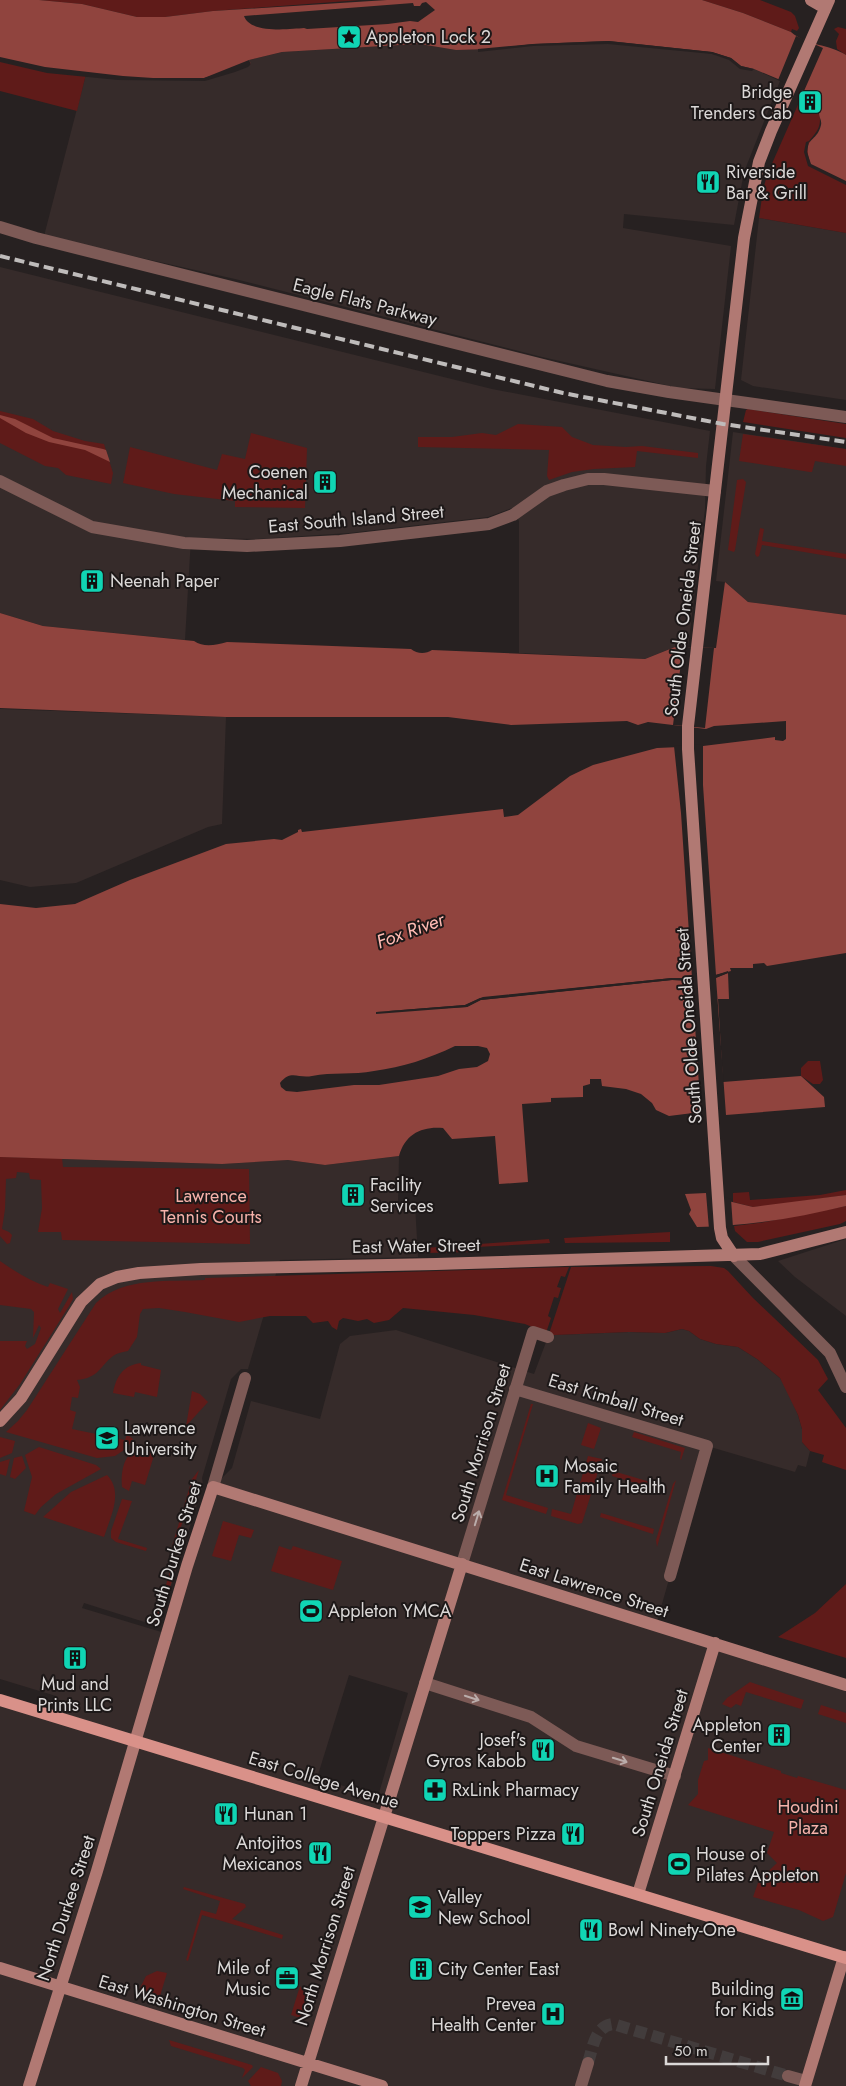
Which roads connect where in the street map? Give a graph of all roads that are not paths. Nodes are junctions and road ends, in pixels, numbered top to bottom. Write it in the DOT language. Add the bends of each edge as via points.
graph roads {
  1 [pos="811,0"];
  2 [pos="827,4"];
  3 [pos="0,227"];
  4 [pos="725,399"];
  5 [pos="846,417"];
  6 [pos="0,481"];
  7 [pos="715,491"];
  8 [pos="846,1232"];
  9 [pos="734,1256"];
  10 [pos="548,1337"];
  11 [pos="830,1353"];
  12 [pos="846,1361"];
  13 [pos="245,1378"];
  14 [pos="846,1387"];
  15 [pos="515,1389"];
  16 [pos="0,1421"];
  17 [pos="212,1487"];
  18 [pos="462,1564"];
  19 [pos="670,1576"];
  20 [pos="715,1644"];
  21 [pos="426,1683"];
  22 [pos="846,1685"];
  23 [pos="0,1700"];
  24 [pos="136,1741"];
  25 [pos="674,1776"];
  26 [pos="384,1816"];
  27 [pos="638,1894"];
  28 [pos="845,1955"];
  29 [pos="0,1968"];
  30 [pos="60,1986"];
  31 [pos="308,2063"];
  32 [pos="588,2063"];
  33 [pos="788,2076"];
  34 [pos="806,2084"];
  35 [pos="29,2086"];
  36 [pos="301,2086"];
  37 [pos="382,2086"];
  38 [pos="581,2086"];
  1 -- 2 [label="street"];
  2 -- 4 [label="street, South Olde Oneida Street" via="769,135 754,180 745,228"];
  3 -- 4 [label="street, Eagle Flats Parkway" via="608,381"];
  4 -- 5 [label="street, Eagle Flats Parkway"];
  4 -- 7 [label="street, South Olde Oneida Street"];
  6 -- 7 [label="street, East South Island Street" via="92,527 184,543 247,546 340,541 489,524 513,515 547,491 588,479"];
  7 -- 9 [label="street, South Olde Oneida Street" via="688,745 720,1228 722,1238"];
  8 -- 9 [label="street, East Water Street" via="760,1254"];
  9 -- 11 [label="street"];
  9 -- 16 [label="street, East Water Street" via="201,1269 128,1274 100,1284 81,1302 21,1398"];
  10 -- 15 [label="street, South Morrison Street" via="533,1332"];
  11 -- 12 [label="street"];
  11 -- 14 [label="street"];
  13 -- 17 [label="street, South Durkee Street"];
  18 -- 15 [label="street, South Morrison Street, one-way"];
  15 -- 19 [label="street, East Kimball Street" via="707,1446"];
  17 -- 18 [label="street, East Lawrence Street"];
  17 -- 24 [label="street, South Durkee Street"];
  18 -- 20 [label="street, East Lawrence Street"];
  18 -- 21 [label="street"];
  20 -- 22 [label="street, East Lawrence Street"];
  20 -- 25 [label="street, South Oneida Street"];
  21 -- 25 [label="street, one-way" via="531,1717 576,1746"];
  21 -- 26 [label="street"];
  23 -- 24 [label="main road, East College Avenue"];
  24 -- 26 [label="main road, East College Avenue"];
  24 -- 30 [label="street, North Durkee Street"];
  25 -- 27 [label="street, South Oneida Street"];
  26 -- 27 [label="main road, East College Avenue"];
  26 -- 31 [label="street, North Morrison Street"];
  27 -- 28 [label="main road, East College Avenue"];
  28 -- 34 [label="street"];
  29 -- 30 [label="street, East Washington Street"];
  30 -- 31 [label="street, East Washington Street"];
  30 -- 35 [label="street, North Durkee Street"];
  31 -- 36 [label="street, North Morrison Street"];
  31 -- 37 [label="street, East Washington Street"];
  32 -- 38 [label="street"];
  33 -- 34 [label="street"];
}
